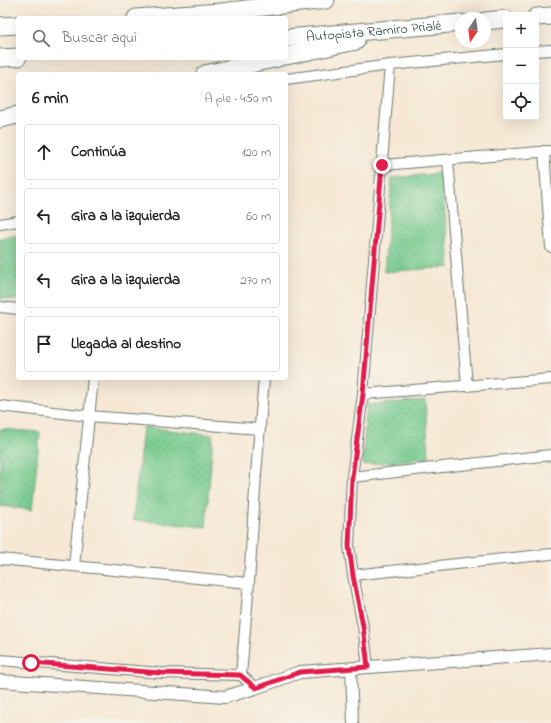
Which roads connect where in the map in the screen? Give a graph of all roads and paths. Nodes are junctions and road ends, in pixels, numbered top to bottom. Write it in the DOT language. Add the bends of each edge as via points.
graph roads {
  1 [pos="326,0"];
  2 [pos="164,16"];
  3 [pos="551,16"];
  4 [pos="539,17"];
  5 [pos="503,19"];
  6 [pos="491,20"];
  7 [pos="455,24"];
  8 [pos="16,25"];
  9 [pos="0,26"];
  10 [pos="419,27"];
  11 [pos="288,38"];
  12 [pos="551,50"];
  13 [pos="539,51"];
  14 [pos="503,54"];
  15 [pos="288,56"];
  16 [pos="16,57"];
  17 [pos="0,58"];
  18 [pos="269,60"];
  19 [pos="390,65"];
  20 [pos="214,72"];
  21 [pos="288,79"];
  22 [pos="16,115"];
  23 [pos="0,119"];
  24 [pos="16,122"];
  25 [pos="0,124"];
  26 [pos="547,151"];
  27 [pos="448,160"];
  28 [pos="382,165"];
  29 [pos="16,221"];
  30 [pos="0,224"];
  31 [pos="551,247"];
  32 [pos="0,307"];
  33 [pos="16,309"];
  34 [pos="551,379"];
  35 [pos="93,380"];
  36 [pos="264,380"];
  37 [pos="467,386"];
  38 [pos="363,394"];
  39 [pos="0,406"];
  40 [pos="89,416"];
  41 [pos="260,429"];
  42 [pos="551,455"];
  43 [pos="352,477"];
  44 [pos="551,554"];
  45 [pos="0,559"];
  46 [pos="74,566"];
  47 [pos="353,576"];
  48 [pos="249,583"];
  49 [pos="551,654"];
  50 [pos="0,660"];
  51 [pos="368,667"];
  52 [pos="351,668"];
  53 [pos="240,675"];
  54 [pos="0,681"];
  55 [pos="256,688"];
  56 [pos="353,723"];
  1 -- 2 [label="highway"];
  3 -- 4 [label="highway"];
  5 -- 6 [label="highway"];
  7 -- 10 [label="highway, Autopista Ramiro Prialé"];
  8 -- 9 [label="highway"];
  10 -- 11 [label="highway, Autopista Ramiro Prialé"];
  10 -- 15 [label="highway"];
  12 -- 13 [label="street"];
  14 -- 19 [label="street"];
  16 -- 17 [label="highway"];
  18 -- 20 [label="highway"];
  19 -- 21 [label="street"];
  19 -- 28 [label="street"];
  22 -- 23 [label="highway"];
  24 -- 25 [label="street"];
  26 -- 27 [label="street"];
  26 -- 31 [label="street"];
  27 -- 28 [label="street"];
  27 -- 37 [label="street"];
  28 -- 38 [label="street"];
  29 -- 30 [label="street"];
  32 -- 33 [label="street"];
  34 -- 37 [label="street"];
  35 -- 40 [label="street"];
  36 -- 41 [label="street"];
  37 -- 38 [label="street"];
  38 -- 43 [label="street"];
  39 -- 40 [label="street"];
  40 -- 41 [label="street"];
  40 -- 46 [label="street"];
  41 -- 48 [label="street"];
  42 -- 43 [label="street"];
  43 -- 47 [label="street" via="349,546"];
  44 -- 47 [label="street"];
  45 -- 46 [label="street"];
  46 -- 48 [label="street"];
  47 -- 51 [label="street"];
  48 -- 53 [label="street"];
  49 -- 51 [label="street"];
  50 -- 53 [label="street" via="161,673"];
  51 -- 52 [label="street"];
  52 -- 55 [label="street" via="300,672"];
  52 -- 56 [label="street"];
  53 -- 55 [label="street"];
  54 -- 55 [label="street" via="225,697"];
}
